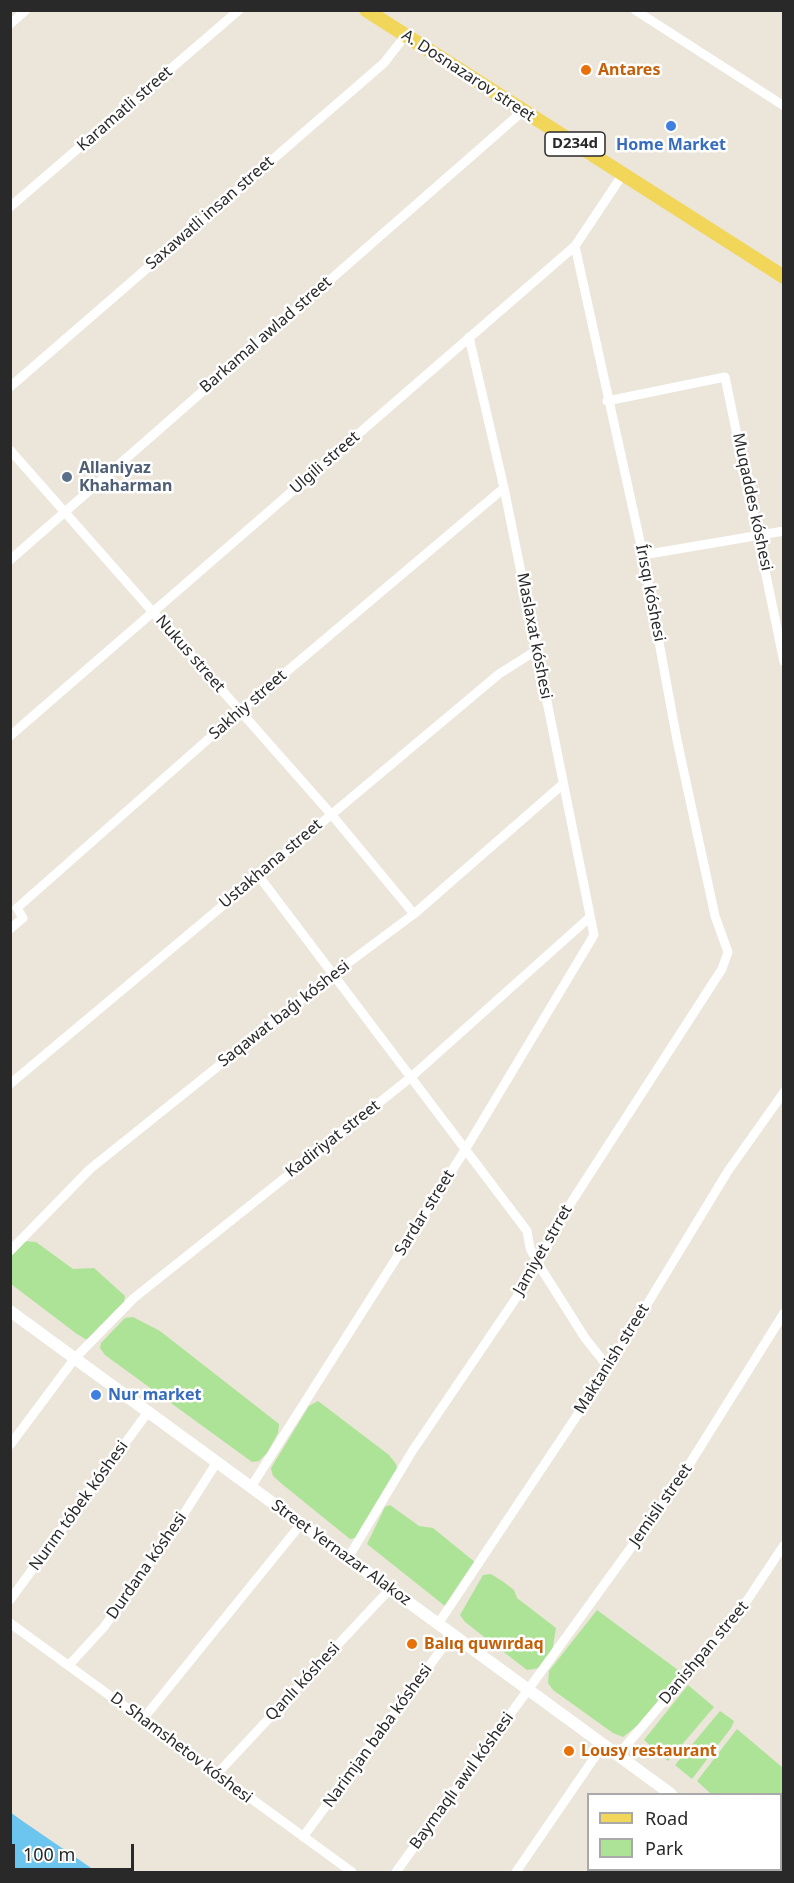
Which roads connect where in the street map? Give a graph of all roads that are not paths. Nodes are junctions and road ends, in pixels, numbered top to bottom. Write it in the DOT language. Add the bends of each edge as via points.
graph roads {
  1 [pos="26,10"];
  2 [pos="239,10"];
  3 [pos="366,10"];
  4 [pos="635,10"];
  5 [pos="10,24"];
  6 [pos="405,36"];
  7 [pos="783,106"];
  8 [pos="523,111"];
  9 [pos="622,174"];
  10 [pos="10,207"];
  11 [pos="575,246"];
  12 [pos="783,277"];
  13 [pos="469,337"];
  14 [pos="10,387"];
  15 [pos="607,400"];
  16 [pos="10,450"];
  17 [pos="504,488"];
  18 [pos="65,512"];
  19 [pos="783,531"];
  20 [pos="760,536"];
  21 [pos="643,555"];
  22 [pos="10,560"];
  23 [pos="153,612"];
  24 [pos="537,650"];
  25 [pos="783,662"];
  26 [pos="240,711"];
  27 [pos="10,736"];
  28 [pos="563,784"];
  29 [pos="331,813"];
  30 [pos="258,875"];
  31 [pos="414,914"];
  32 [pos="590,917"];
  33 [pos="10,929"];
  34 [pos="594,935"];
  35 [pos="725,939"];
  36 [pos="332,975"];
  37 [pos="410,1078"];
  38 [pos="10,1084"];
  39 [pos="783,1092"];
  40 [pos="465,1150"];
  41 [pos="10,1251"];
  42 [pos="537,1262"];
  43 [pos="10,1311"];
  44 [pos="783,1313"];
  45 [pos="75,1358"];
  46 [pos="608,1367"];
  47 [pos="148,1412"];
  48 [pos="10,1445"];
  49 [pos="217,1462"];
  50 [pos="251,1487"];
  51 [pos="301,1524"];
  52 [pos="783,1545"];
  53 [pos="348,1558"];
  54 [pos="390,1589"];
  55 [pos="10,1600"];
  56 [pos="10,1623"];
  57 [pos="438,1624"];
  58 [pos="452,1635"];
  59 [pos="70,1664"];
  60 [pos="527,1690"];
  61 [pos="143,1719"];
  62 [pos="603,1745"];
  63 [pos="618,1755"];
  64 [pos="216,1775"];
  65 [pos="670,1793"];
  66 [pos="303,1837"];
  67 [pos="352,1872"];
  68 [pos="396,1872"];
  69 [pos="516,1872"];
  1 -- 5 [label="street"];
  2 -- 10 [label="street, Karamatli street"];
  3 -- 6 [label="main road, A. Dosnazarov street / D234d"];
  4 -- 7 [label="street"];
  6 -- 8 [label="main road, A. Dosnazarov street / D234d"];
  6 -- 14 [label="street, Saxawatli insan street" via="384,63"];
  8 -- 9 [label="main road, A. Dosnazarov street / D234d"];
  8 -- 18 [label="street, Barkamal awlad street"];
  9 -- 11 [label="street, Ulgili street"];
  9 -- 12 [label="main road, A. Dosnazarov street / D234d"];
  11 -- 13 [label="street, Ulgili street"];
  11 -- 15 [label="street, Írısqı kóshesi"];
  13 -- 17 [label="street, Maslaxat kóshesi"];
  13 -- 23 [label="street, Ulgili street"];
  15 -- 20 [label="street, Muqaddes kóshesi" via="725,377"];
  15 -- 21 [label="street, Írısqı kóshesi"];
  16 -- 18 [label="street, Nukus street"];
  17 -- 24 [label="street, Maslaxat kóshesi"];
  17 -- 26 [label="street, Sakhiy street"];
  18 -- 22 [label="street, Barkamal awlad street"];
  18 -- 23 [label="street, Nukus street"];
  19 -- 20 [label="street"];
  20 -- 21 [label="street"];
  20 -- 25 [label="street, Muqaddes kóshesi"];
  21 -- 35 [label="street, Írısqı kóshesi" via="677,740 715,916"];
  23 -- 26 [label="street, Nukus street"];
  23 -- 27 [label="street, Ulgili street"];
  24 -- 28 [label="street, Maslaxat kóshesi"];
  24 -- 29 [label="street, Ustakhana street" via="499,674"];
  26 -- 29 [label="street, Nukus street"];
  26 -- 33 [label="street, Sakhiy street" via="17,908 23,918"];
  28 -- 31 [label="street, Saqawat baǵı kóshesi"];
  28 -- 32 [label="street, Maslaxat kóshesi"];
  29 -- 30 [label="street, Ustakhana street"];
  29 -- 31 [label="street, Nukus street"];
  30 -- 36 [label="street"];
  30 -- 38 [label="street, Ustakhana street"];
  31 -- 36 [label="street, Saqawat baǵı kóshesi"];
  32 -- 34 [label="street, Maslaxat kóshesi"];
  32 -- 37 [label="street, Kadiriyat street"];
  34 -- 40 [label="street, Sardar street"];
  35 -- 42 [label="street, Jamiyet strret" via="728,952 722,969"];
  36 -- 37 [label="street"];
  36 -- 41 [label="street, Saqawat baǵı kóshesi" via="90,1169"];
  37 -- 40 [label="street"];
  37 -- 45 [label="street, Kadiriyat street" via="134,1298"];
  39 -- 46 [label="street, Maktanish street" via="728,1171"];
  40 -- 42 [label="street" via="527,1231"];
  40 -- 50 [label="street, Sardar street"];
  42 -- 46 [label="street"];
  42 -- 53 [label="street, Jamiyet strret" via="413,1450"];
  43 -- 45 [label="main road, Street Yernazar Alakoz"];
  44 -- 60 [label="street, Jemisli street" via="677,1484"];
  45 -- 47 [label="main road, Street Yernazar Alakoz"];
  45 -- 48 [label="street, Kadiriyat street"];
  46 -- 57 [label="street, Maktanish street"];
  47 -- 49 [label="main road, Street Yernazar Alakoz"];
  47 -- 55 [label="street, Nurım tóbek kóshesi"];
  49 -- 50 [label="main road, Street Yernazar Alakoz"];
  49 -- 59 [label="street, Durdana kóshesi" via="104,1627"];
  50 -- 51 [label="main road, Street Yernazar Alakoz"];
  51 -- 53 [label="main road, Street Yernazar Alakoz"];
  51 -- 61 [label="street"];
  52 -- 63 [label="street, Danishpan street" via="738,1614"];
  53 -- 54 [label="main road, Street Yernazar Alakoz"];
  54 -- 57 [label="main road, Street Yernazar Alakoz"];
  54 -- 64 [label="street, Qanlı kóshesi"];
  56 -- 59 [label="street, D. Shamshetov kóshesi"];
  57 -- 58 [label="main road, Street Yernazar Alakoz"];
  58 -- 60 [label="main road, Street Yernazar Alakoz"];
  58 -- 66 [label="street, Narimjan baba kóshesi"];
  59 -- 61 [label="street, D. Shamshetov kóshesi"];
  60 -- 62 [label="main road, Street Yernazar Alakoz"];
  60 -- 68 [label="street, Baymaqlı awıl kóshesi"];
  61 -- 64 [label="street, D. Shamshetov kóshesi"];
  62 -- 63 [label="main road, Street Yernazar Alakoz"];
  62 -- 69 [label="street"];
  63 -- 65 [label="main road, Street Yernazar Alakoz"];
  64 -- 66 [label="street, D. Shamshetov kóshesi"];
  66 -- 67 [label="street, D. Shamshetov kóshesi"];
}
